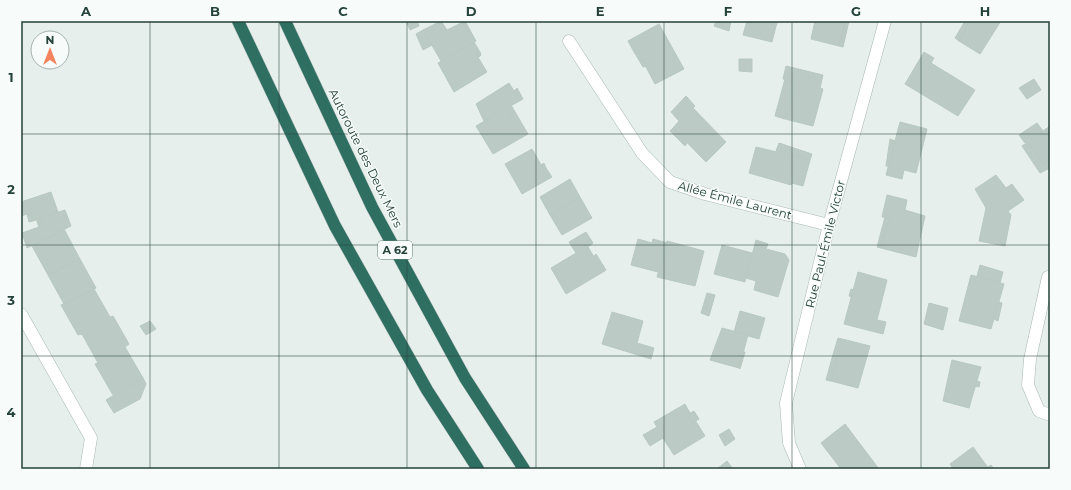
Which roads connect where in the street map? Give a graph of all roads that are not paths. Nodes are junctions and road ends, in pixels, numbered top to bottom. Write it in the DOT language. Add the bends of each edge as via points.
graph roads {
  1 [pos="238,21"];
  2 [pos="285,21"];
  3 [pos="885,21"];
  4 [pos="569,41"];
  5 [pos="829,225"];
  6 [pos="1048,277"];
  7 [pos="21,314"];
  8 [pos="1050,415"];
  9 [pos="86,469"];
  10 [pos="478,469"];
  11 [pos="524,469"];
  12 [pos="800,469"];
  1 -- 10 [label="highway" via="335,226 427,390"];
  2 -- 11 [label="highway, Autoroute des Deux Mers / A 62" via="372,207 465,378"];
  3 -- 5 [label="street, Rue Paul-Émile Victor"];
  4 -- 5 [label="street, Allée Émile Laurent" via="642,153 670,182 705,194"];
  5 -- 12 [label="street, Rue Paul-Émile Victor" via="786,403 789,443"];
  6 -- 8 [label="street" via="1030,359 1028,385 1039,411"];
  7 -- 9 [label="street" via="91,438"];
}
